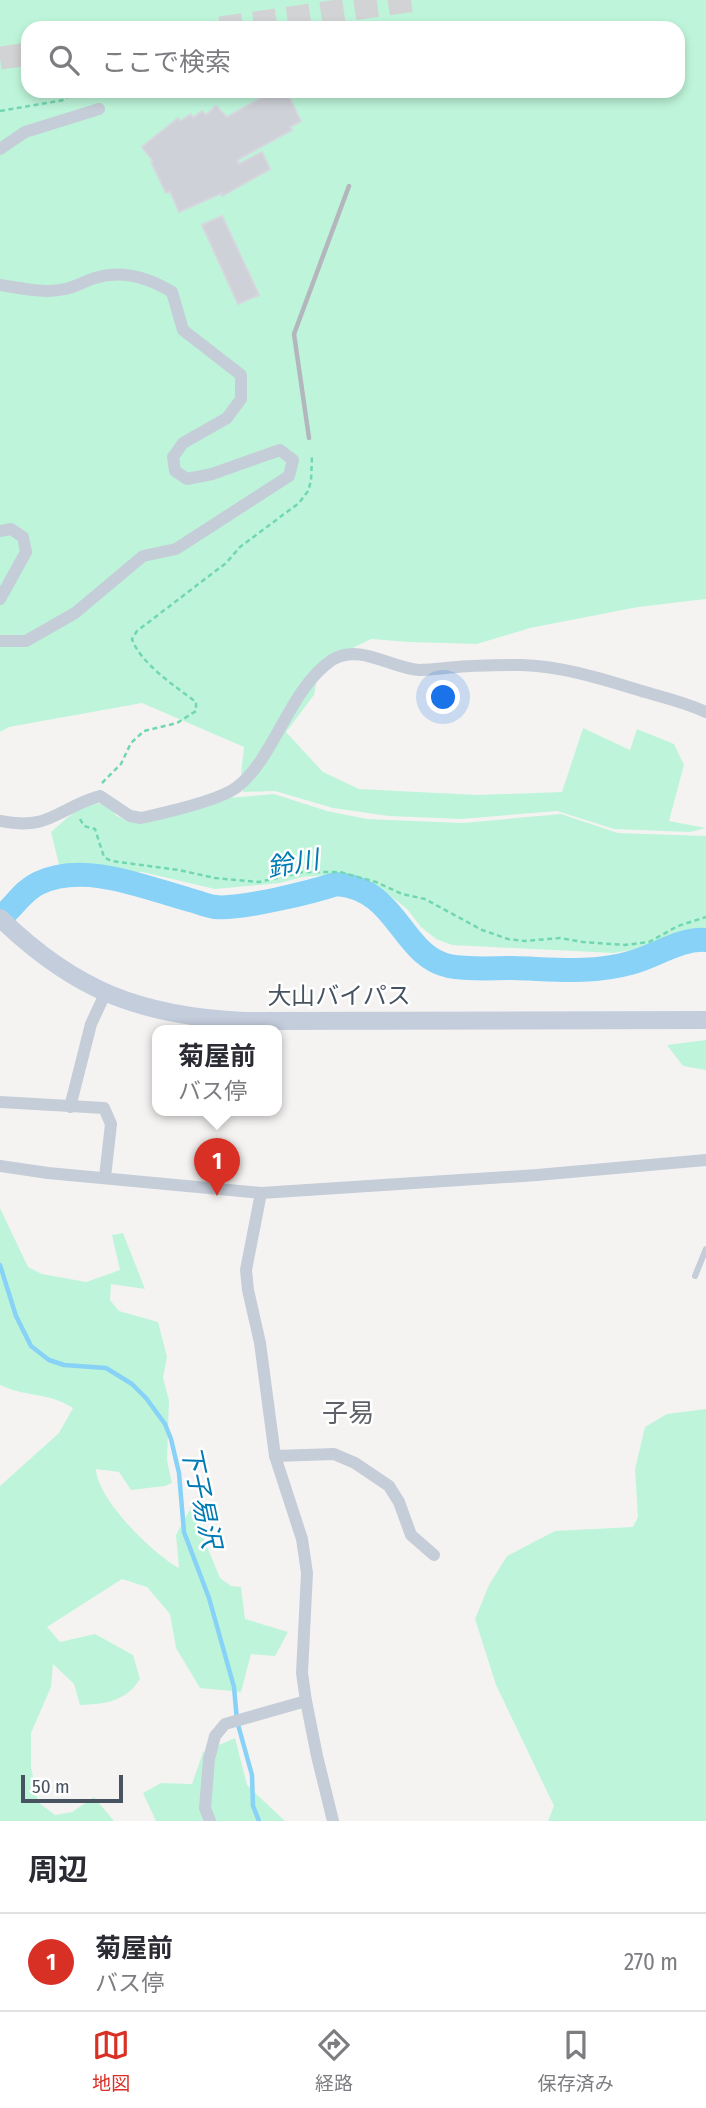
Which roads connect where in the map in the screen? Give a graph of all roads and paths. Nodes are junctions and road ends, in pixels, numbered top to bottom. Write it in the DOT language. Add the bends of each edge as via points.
graph roads {
  1 [pos="66,98"];
  2 [pos="99,109"];
  3 [pos="0,111"];
  4 [pos="0,149"];
  5 [pos="0,285"];
  6 [pos="312,457"];
  7 [pos="0,531"];
  8 [pos="0,599"];
  9 [pos="0,641"];
  10 [pos="706,712"];
  11 [pos="101,785"];
  12 [pos="77,805"];
  13 [pos="0,821"];
  14 [pos="706,917"];
  15 [pos="0,919"];
  16 [pos="105,994"];
  17 [pos="706,1020"];
  18 [pos="0,1102"];
  19 [pos="69,1107"];
  20 [pos="706,1160"];
  21 [pos="0,1166"];
  22 [pos="105,1177"];
  23 [pos="261,1193"];
  24 [pos="706,1249"];
  25 [pos="695,1276"];
  26 [pos="275,1456"];
  27 [pos="434,1555"];
  28 [pos="306,1701"];
  29 [pos="210,1821"];
  30 [pos="333,1821"];
  1 -- 3 [label="path"];
  2 -- 4 [label="street" via="25,132"];
  5 -- 9 [label="street" via="63,290 99,276 129,275 150,279 172,292 183,330 241,375 241,399 227,418 183,443 173,457 175,471 187,479 280,450 293,460 289,476 176,549 143,556 75,613 26,641"];
  6 -- 11 [label="path" via="312,481 299,503 137,631 132,639 135,648 196,702 196,711 177,723 144,731"];
  7 -- 8 [label="street" via="11,529 23,537 26,552"];
  10 -- 12 [label="street" via="569,671 524,665 421,670 346,654 315,676 250,775 235,789 141,818 100,796"];
  12 -- 13 [label="street" via="50,820 21,825"];
  12 -- 14 [label="path" via="84,826 95,829 104,857 111,861 259,882 303,872 340,872 425,899 474,927 508,939 560,937 625,945 657,939"];
  15 -- 16 [label="main road, 大山バイパス" via="47,960"];
  16 -- 17 [label="main road, 大山バイパス" via="178,1015 244,1021"];
  16 -- 19 [label="street"];
  18 -- 19 [label="street"];
  19 -- 22 [label="street" via="104,1108 111,1124"];
  20 -- 23 [label="street"];
  21 -- 22 [label="street"];
  22 -- 23 [label="street"];
  23 -- 26 [label="street" via="246,1270"];
  24 -- 25 [label="lane"];
  26 -- 27 [label="street" via="334,1454 355,1462 389,1486 411,1535"];
  26 -- 28 [label="street" via="302,1539 307,1573 302,1673"];
  28 -- 29 [label="street" via="225,1724 215,1736 205,1808"];
  28 -- 30 [label="street"];
}
